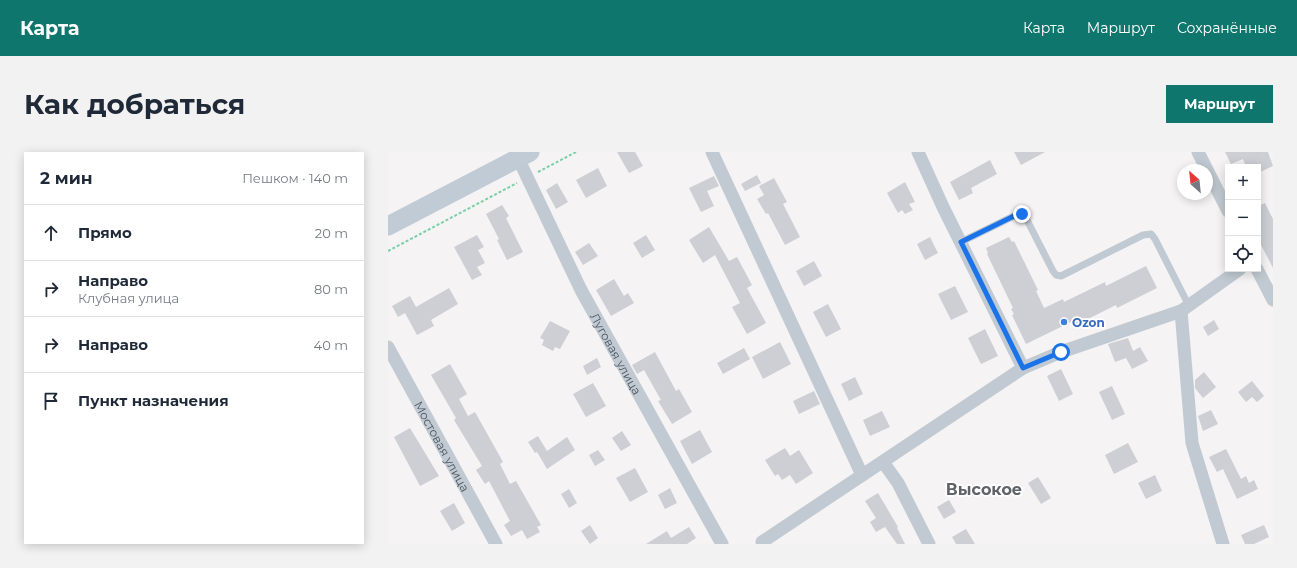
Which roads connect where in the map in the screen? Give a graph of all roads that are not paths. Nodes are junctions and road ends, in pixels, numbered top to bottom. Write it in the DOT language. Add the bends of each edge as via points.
graph roads {
  1 [pos="712,152"];
  2 [pos="918,152"];
  3 [pos="1198,152"];
  4 [pos="514,156"];
  5 [pos="1225,205"];
  6 [pos="388,226"];
  7 [pos="961,242"];
  8 [pos="1236,272"];
  9 [pos="1259,272"];
  10 [pos="1273,300"];
  11 [pos="1185,309"];
  12 [pos="388,348"];
  13 [pos="1023,368"];
  14 [pos="883,462"];
  15 [pos="862,475"];
  16 [pos="762,543"];
  17 [pos="496,544"];
  18 [pos="722,544"];
  19 [pos="929,544"];
  20 [pos="1223,544"];
  1 -- 15 [label="street"];
  2 -- 7 [label="street"];
  3 -- 5 [label="street"];
  4 -- 6 [label="main road"];
  4 -- 18 [label="street, Луговая улица" via="527,177 581,290"];
  7 -- 11 [label="lane" via="1022,214 1056,276 1061,276 1143,235 1151,234"];
  7 -- 13 [label="street"];
  8 -- 11 [label="street"];
  9 -- 10 [label="street"];
  11 -- 13 [label="street" via="1061,352"];
  11 -- 20 [label="street" via="1192,443"];
  12 -- 17 [label="street, Мостовая улица"];
  13 -- 14 [label="street"];
  14 -- 15 [label="street"];
  14 -- 19 [label="street" via="898,483"];
  15 -- 16 [label="street"];
}
